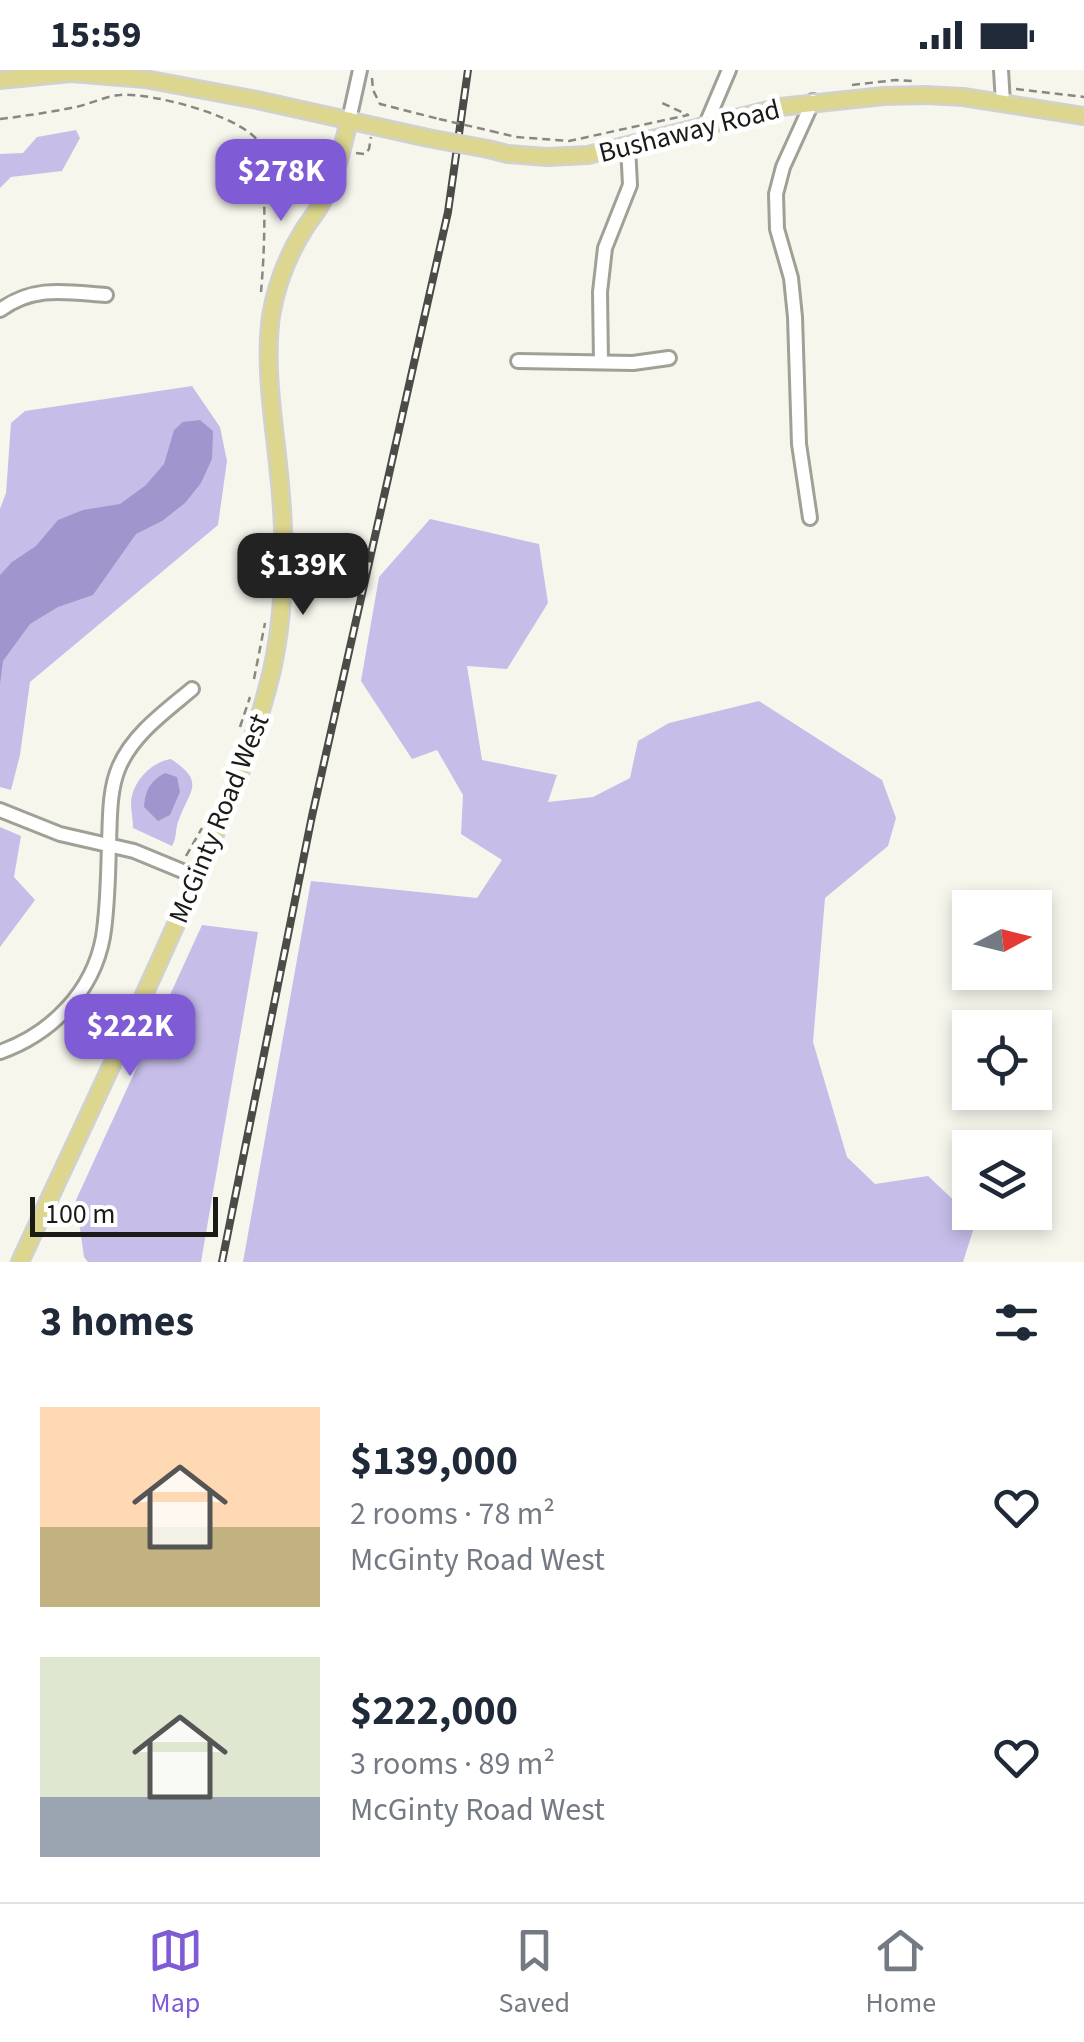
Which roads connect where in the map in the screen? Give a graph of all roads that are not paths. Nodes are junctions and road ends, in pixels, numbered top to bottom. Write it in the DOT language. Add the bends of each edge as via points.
graph roads {
  1 [pos="360,70"];
  2 [pos="729,70"];
  3 [pos="1001,70"];
  4 [pos="0,80"];
  5 [pos="814,101"];
  6 [pos="1003,102"];
  7 [pos="1084,116"];
  8 [pos="349,120"];
  9 [pos="706,124"];
  10 [pos="628,146"];
  11 [pos="106,295"];
  12 [pos="0,310"];
  13 [pos="669,358"];
  14 [pos="518,361"];
  15 [pos="600,362"];
  16 [pos="810,518"];
  17 [pos="192,689"];
  18 [pos="0,810"];
  19 [pos="109,847"];
  20 [pos="197,877"];
  21 [pos="0,1052"];
  22 [pos="20,1262"];
  1 -- 8 [label="street"];
  2 -- 9 [label="street"];
  3 -- 6 [label="street"];
  4 -- 8 [label="main road, Bushaway Road" via="71,74 144,79"];
  5 -- 6 [label="main road, Bushaway Road" via="926,95"];
  5 -- 9 [label="main road, Bushaway Road"];
  5 -- 16 [label="street" via="776,194 796,317"];
  6 -- 7 [label="main road, Bushaway Road"];
  8 -- 10 [label="main road, Bushaway Road, bridge" via="508,154 575,157"];
  8 -- 20 [label="main road, McGinty Road West" via="322,202 274,297 270,393 285,543 281,611 258,720"];
  9 -- 10 [label="main road, Bushaway Road"];
  10 -- 15 [label="street" via="630,185 605,248"];
  11 -- 12 [label="street" via="48,290"];
  13 -- 15 [label="street"];
  14 -- 15 [label="street"];
  17 -- 19 [label="street" via="138,738 118,768"];
  18 -- 19 [label="street"];
  19 -- 20 [label="street"];
  19 -- 21 [label="street" via="102,939 88,980 40,1034"];
  20 -- 22 [label="main road, McGinty Road West"];
}
